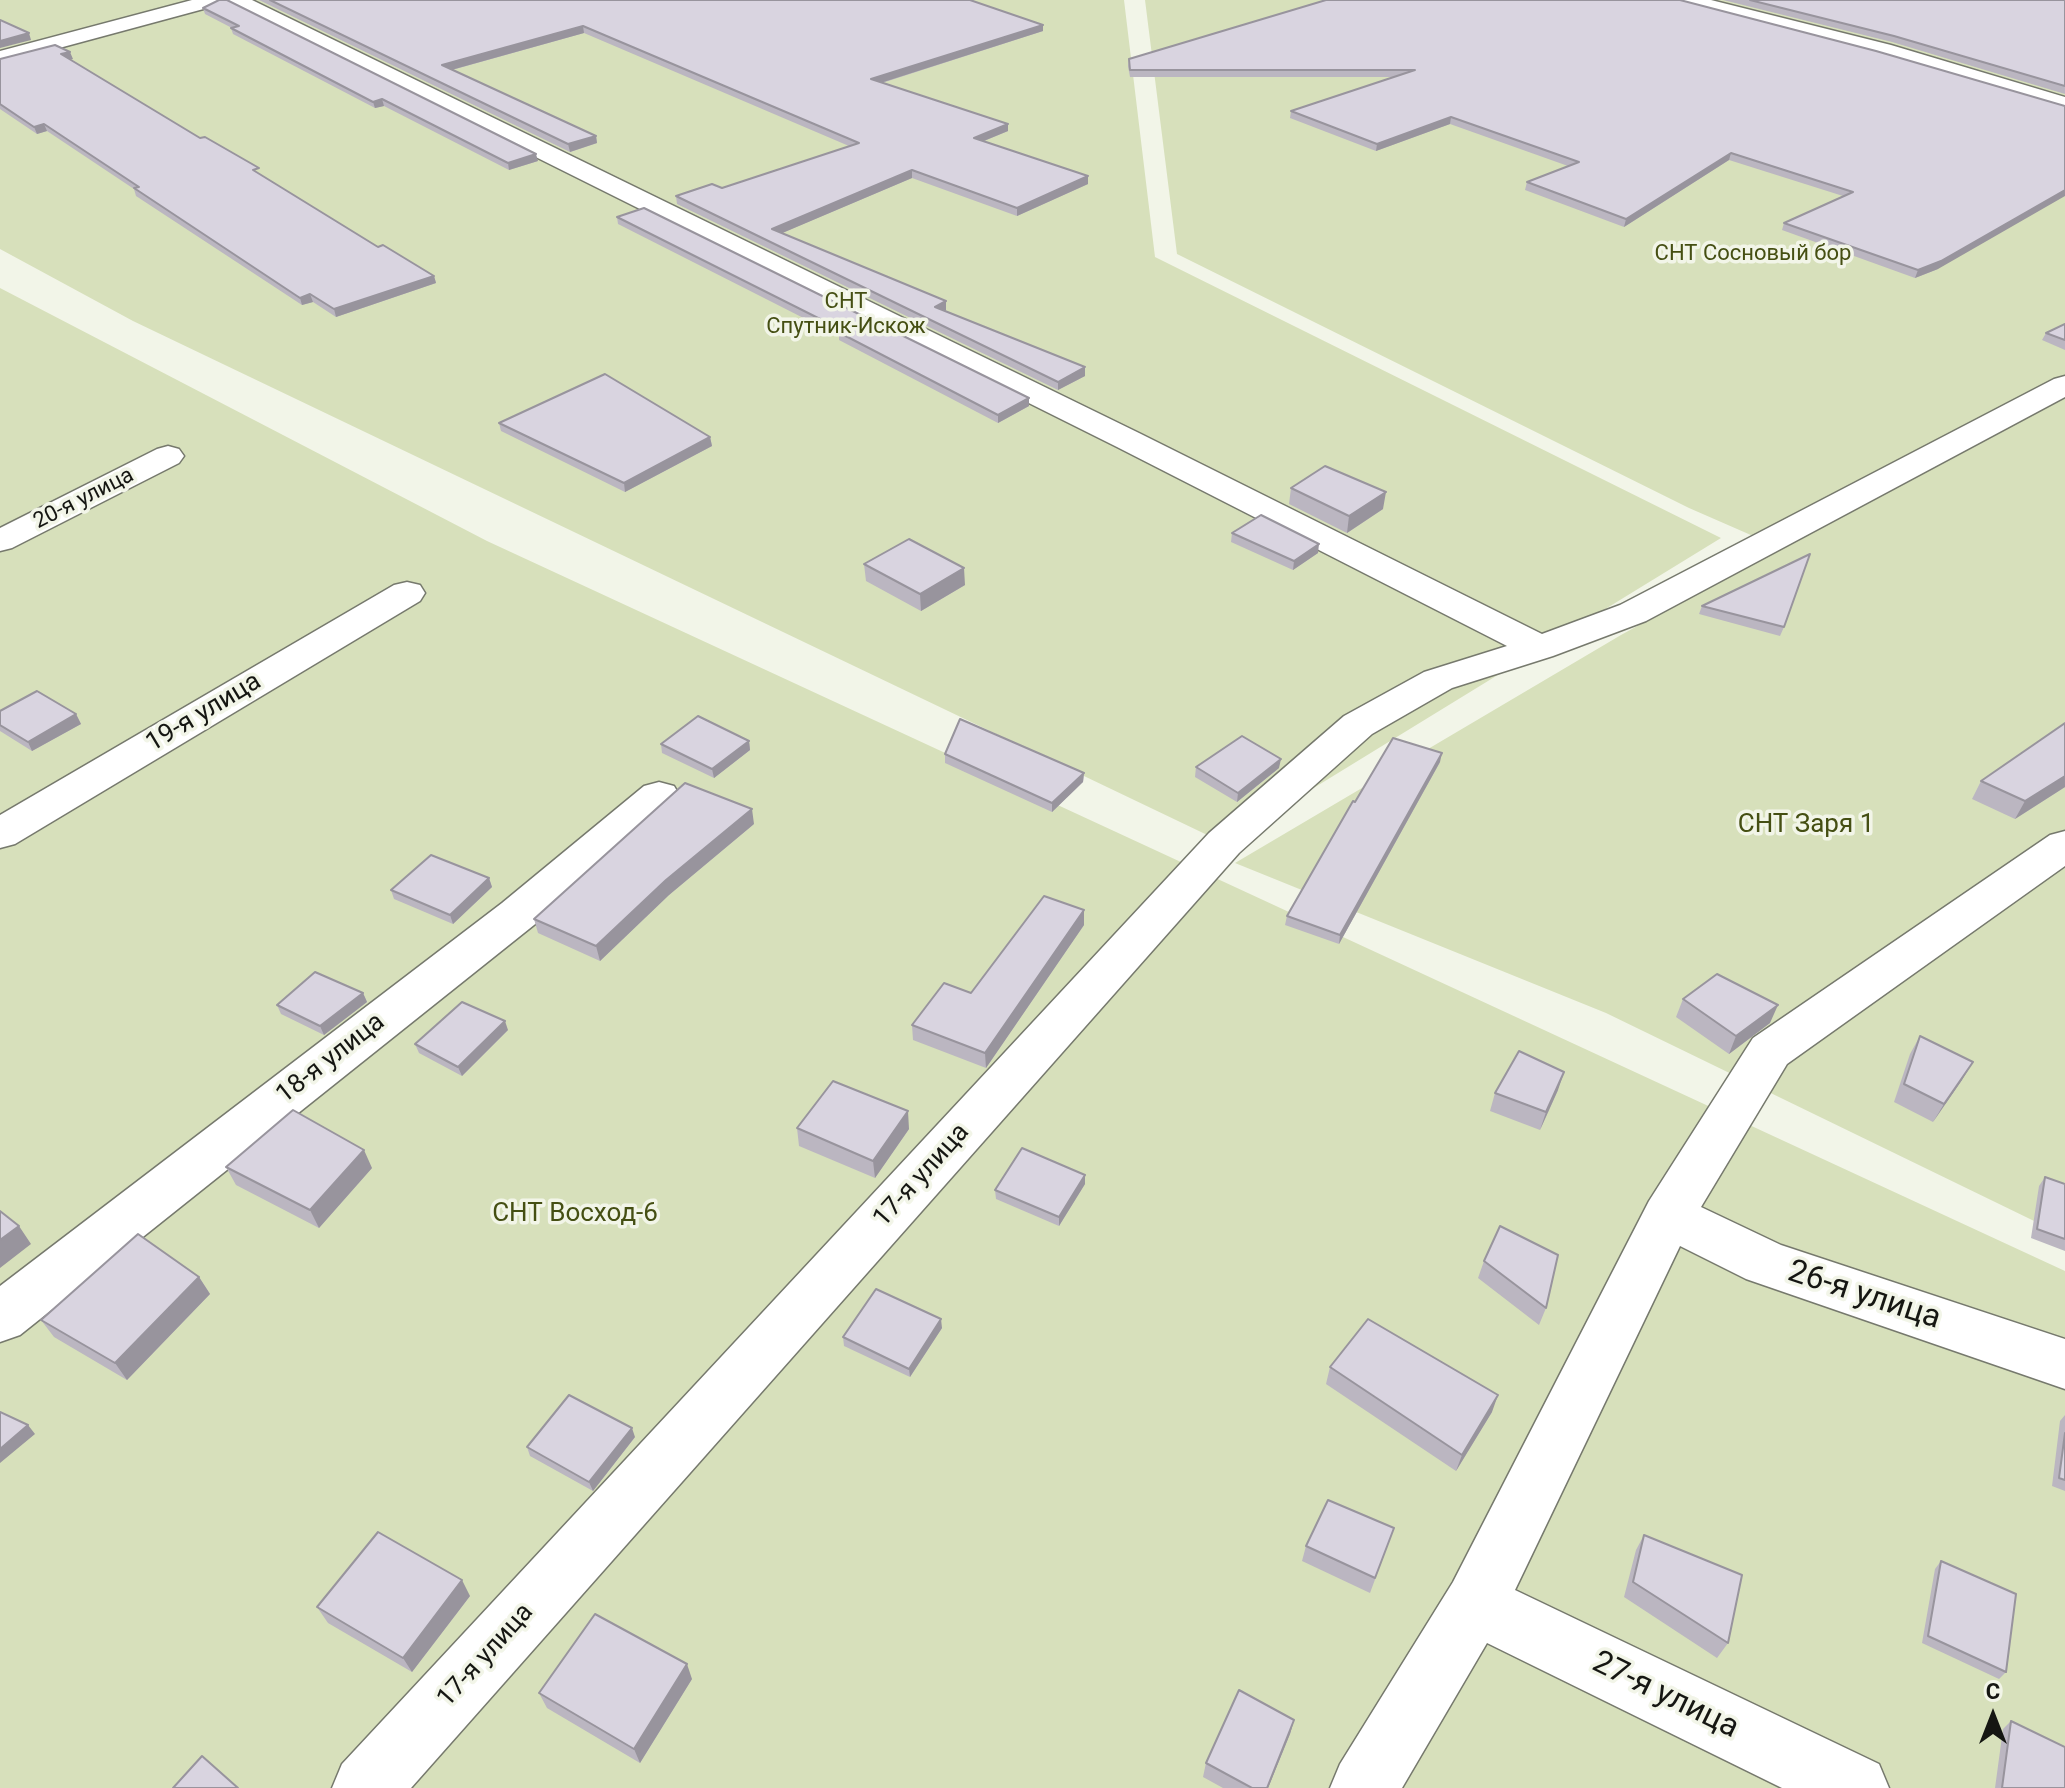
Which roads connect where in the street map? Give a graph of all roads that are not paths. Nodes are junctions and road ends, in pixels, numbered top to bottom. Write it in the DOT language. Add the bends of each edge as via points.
graph roads {
  1 [pos="215,0"];
  2 [pos="236,0"];
  3 [pos="1687,0"];
  4 [pos="0,58"];
  5 [pos="2065,104"];
  6 [pos="2065,385"];
  7 [pos="168,456"];
  8 [pos="0,541"];
  9 [pos="407,593"];
  10 [pos="1540,648"];
  11 [pos="659,796"];
  12 [pos="0,834"];
  13 [pos="2065,845"];
  14 [pos="1668,1216"];
  15 [pos="0,1318"];
  16 [pos="2065,1364"];
  17 [pos="1475,1604"];
  18 [pos="366,1788"];
  19 [pos="1364,1788"];
  20 [pos="1855,1788"];
  1 -- 4 [label="street"];
  2 -- 10 [label="street"];
  3 -- 5 [label="street"];
  6 -- 10 [label="street, 17-я улица" via="1633,613"];
  7 -- 8 [label="street, 20-я улица"];
  9 -- 12 [label="street, 19-я улица"];
  10 -- 18 [label="street, 17-я улица" via="1438,680 1358,725 1224,843"];
  11 -- 15 [label="street, 18-я улица" via="518,914"];
  13 -- 14 [label="street" via="1770,1051"];
  14 -- 16 [label="street, 26-я улица" via="1765,1263"];
  14 -- 17 [label="street"];
  17 -- 19 [label="street"];
  17 -- 20 [label="street, 27-я улица"];
}
